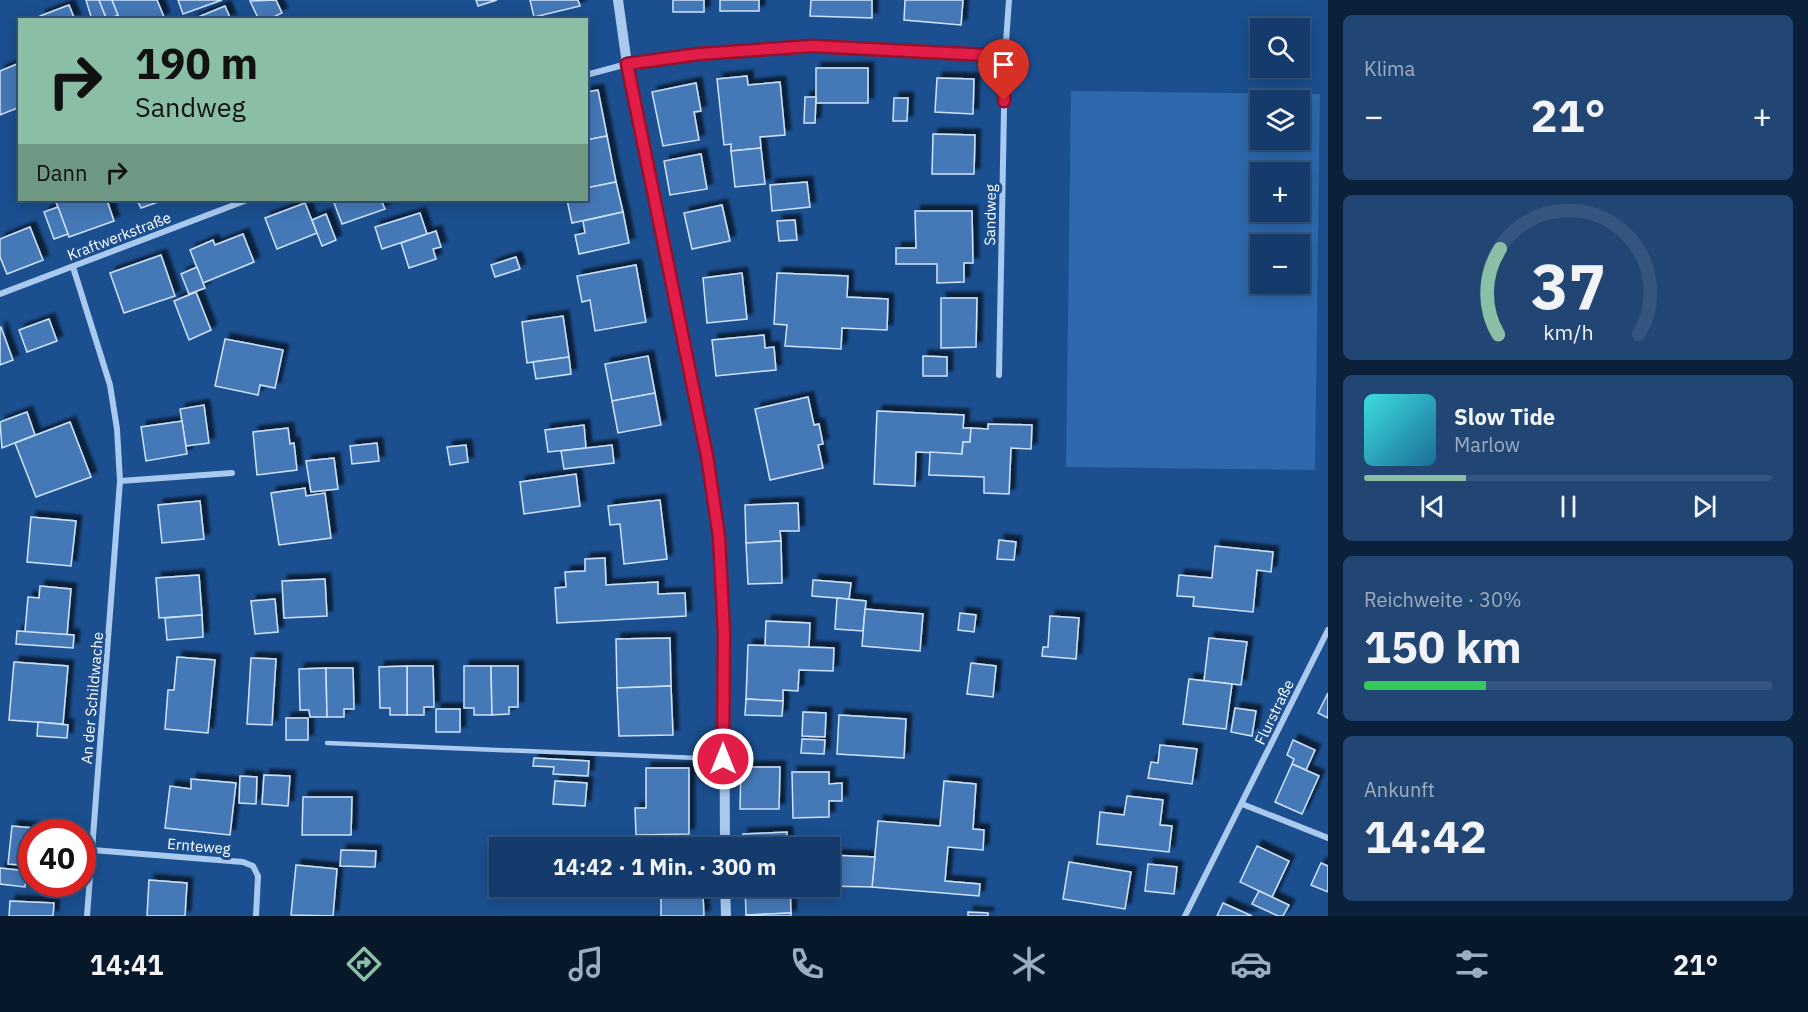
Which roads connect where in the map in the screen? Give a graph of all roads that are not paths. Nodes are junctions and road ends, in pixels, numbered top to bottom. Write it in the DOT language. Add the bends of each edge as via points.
graph roads {
  1 [pos="618,0"];
  2 [pos="1009,0"];
  3 [pos="1005,56"];
  4 [pos="627,64"];
  5 [pos="588,74"];
  6 [pos="244,201"];
  7 [pos="73,267"];
  8 [pos="0,294"];
  9 [pos="999,375"];
  10 [pos="232,473"];
  11 [pos="120,481"];
  12 [pos="1328,630"];
  13 [pos="327,743"];
  14 [pos="723,759"];
  15 [pos="1242,804"];
  16 [pos="94,819"];
  17 [pos="725,837"];
  18 [pos="1328,838"];
  19 [pos="96,850"];
  20 [pos="88,897"];
  21 [pos="725,897"];
  22 [pos="87,916"];
  23 [pos="256,916"];
  24 [pos="726,916"];
  25 [pos="1185,916"];
  1 -- 4 [label="street"];
  2 -- 3 [label="street, Sandweg"];
  3 -- 4 [label="street" via="812,46"];
  3 -- 9 [label="street, Sandweg"];
  4 -- 5 [label="street"];
  4 -- 14 [label="street" via="707,456 719,537 724,633"];
  6 -- 7 [label="street, Kraftwerkstraße"];
  7 -- 8 [label="street, Kraftwerkstraße"];
  7 -- 11 [label="street, An der Schildwache" via="110,385"];
  10 -- 11 [label="street"];
  11 -- 16 [label="street, An der Schildwache"];
  12 -- 15 [label="street, Flurstraße"];
  13 -- 14 [label="lane"];
  14 -- 17 [label="street"];
  15 -- 18 [label="street"];
  15 -- 25 [label="street, Flurstraße"];
  19 -- 23 [label="street, Ernteweg" via="253,866 258,876"];
  20 -- 22 [label="street, An der Schildwache"];
  21 -- 24 [label="street"];
}
